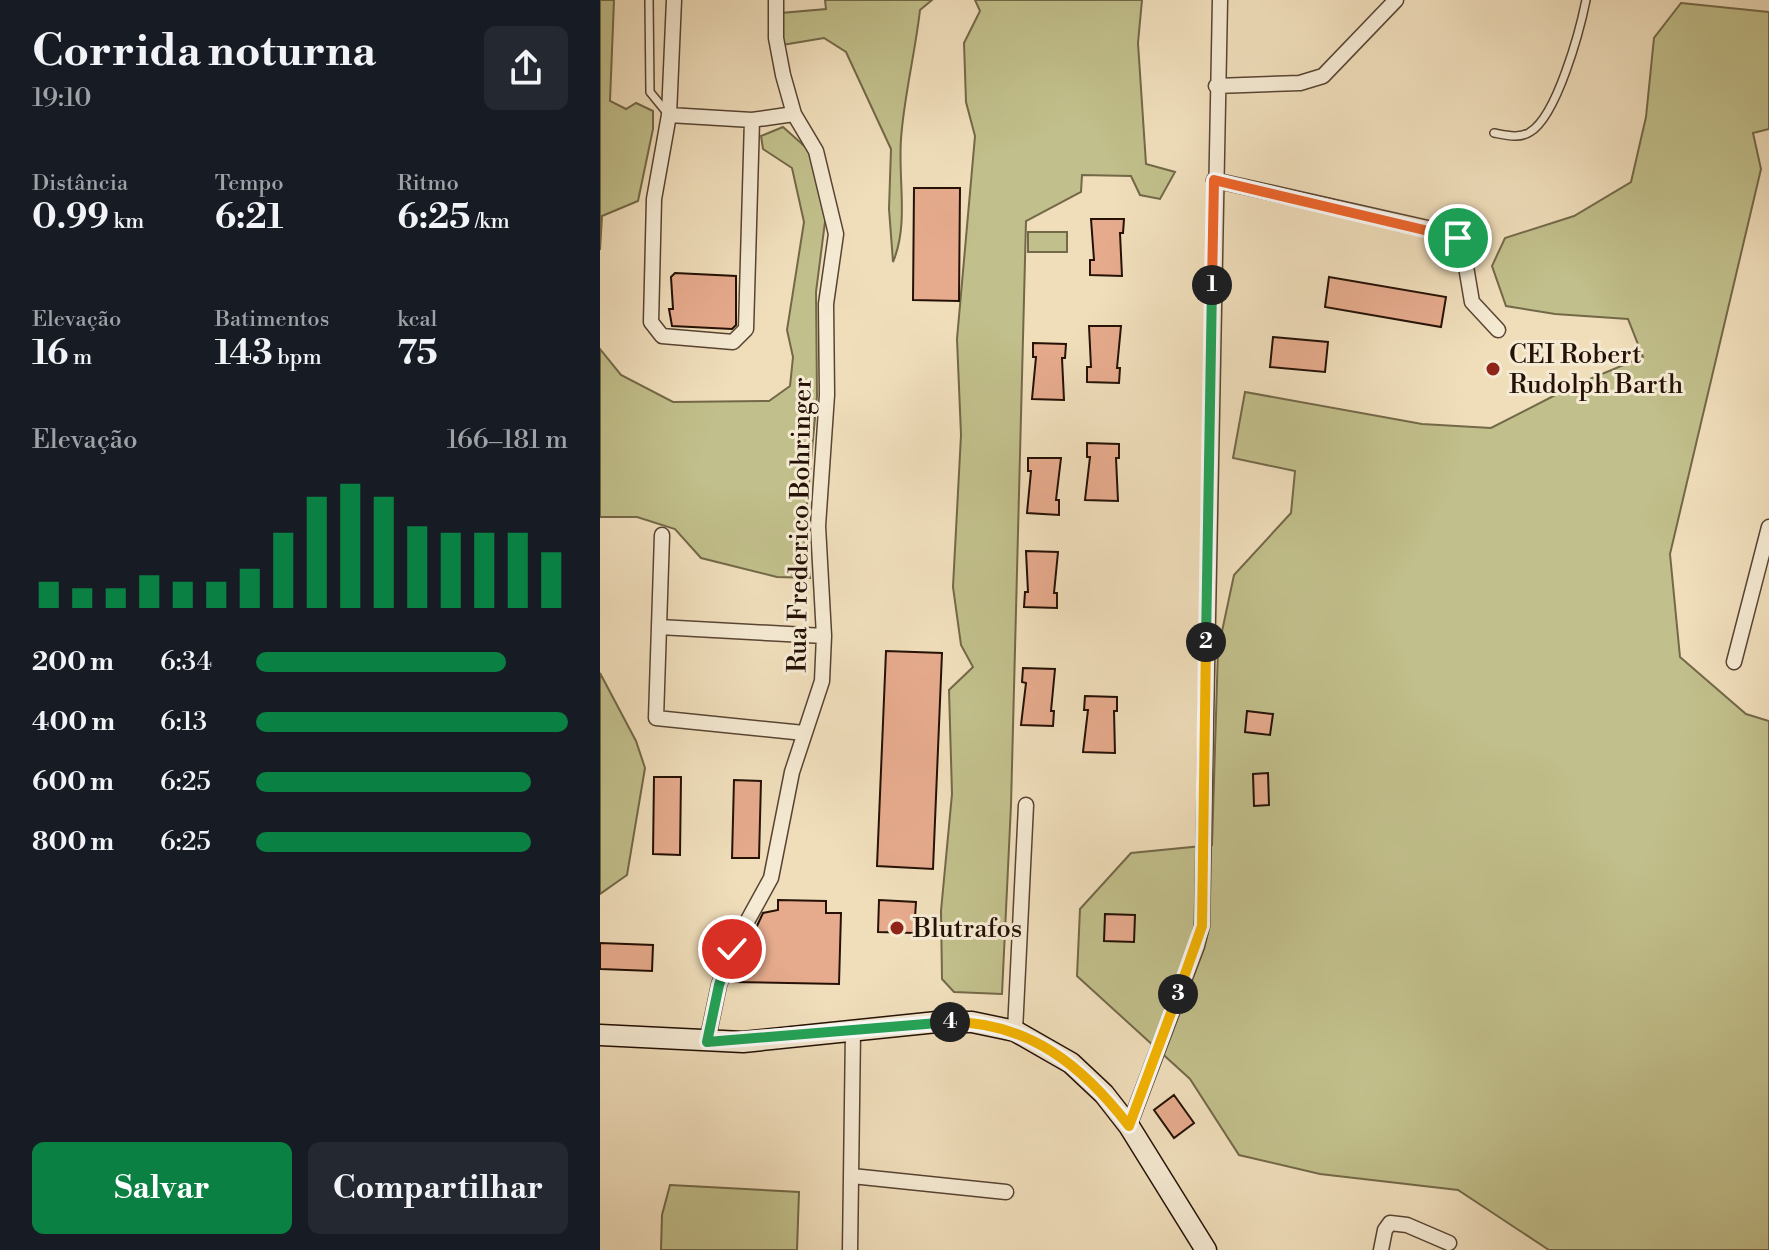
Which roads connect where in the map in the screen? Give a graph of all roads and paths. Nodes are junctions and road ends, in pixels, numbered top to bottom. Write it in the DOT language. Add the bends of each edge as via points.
graph roads {
  1 [pos="649,0"];
  2 [pos="674,0"];
  3 [pos="776,0"];
  4 [pos="1220,0"];
  5 [pos="1396,0"];
  6 [pos="1586,0"];
  7 [pos="1216,86"];
  8 [pos="794,114"];
  9 [pos="669,115"];
  10 [pos="752,120"];
  11 [pos="1494,133"];
  12 [pos="1214,180"];
  13 [pos="1498,330"];
  14 [pos="1769,527"];
  15 [pos="662,535"];
  16 [pos="659,627"];
  17 [pos="824,636"];
  18 [pos="1734,662"];
  19 [pos="804,733"];
  20 [pos="1026,805"];
  21 [pos="853,1031"];
  22 [pos="1015,1031"];
  23 [pos="600,1035"];
  24 [pos="707,1042"];
  25 [pos="1129,1126"];
  26 [pos="852,1176"];
  27 [pos="1006,1192"];
  28 [pos="1449,1243"];
  29 [pos="850,1250"];
  30 [pos="1206,1250"];
  31 [pos="1381,1250"];
  1 -- 9 [label="lane" via="650,92"];
  2 -- 9 [label="street"];
  3 -- 8 [label="street, Rua Frederico Bohringer" via="776,38"];
  4 -- 7 [label="street"];
  5 -- 7 [label="street" via="1323,76 1300,83"];
  6 -- 11 [label="lane" via="1574,54 1534,131 1523,136"];
  7 -- 12 [label="street"];
  8 -- 10 [label="street"];
  8 -- 17 [label="street, Rua Frederico Bohringer" via="816,151 836,234 826,304 827,395 818,526"];
  9 -- 10 [label="street"];
  9 -- 10 [label="street" via="654,199 651,322 662,336 733,342 746,329"];
  12 -- 13 [label="street" via="1450,233 1462,243 1472,302"];
  12 -- 25 [label="street" via="1202,926"];
  14 -- 18 [label="street"];
  15 -- 16 [label="street"];
  16 -- 17 [label="street"];
  16 -- 19 [label="street" via="656,718"];
  17 -- 19 [label="street, Rua Frederico Bohringer" via="822,681"];
  19 -- 24 [label="street, Rua Frederico Bohringer" via="771,878 732,949"];
  20 -- 22 [label="street"];
  21 -- 22 [label="main road" via="960,1022"];
  21 -- 24 [label="main road"];
  21 -- 26 [label="street"];
  22 -- 25 [label="main road" via="1085,1074"];
  23 -- 24 [label="main road"];
  25 -- 30 [label="main road"];
  26 -- 27 [label="street"];
  26 -- 29 [label="street"];
  28 -- 31 [label="street" via="1390,1223"];
}
